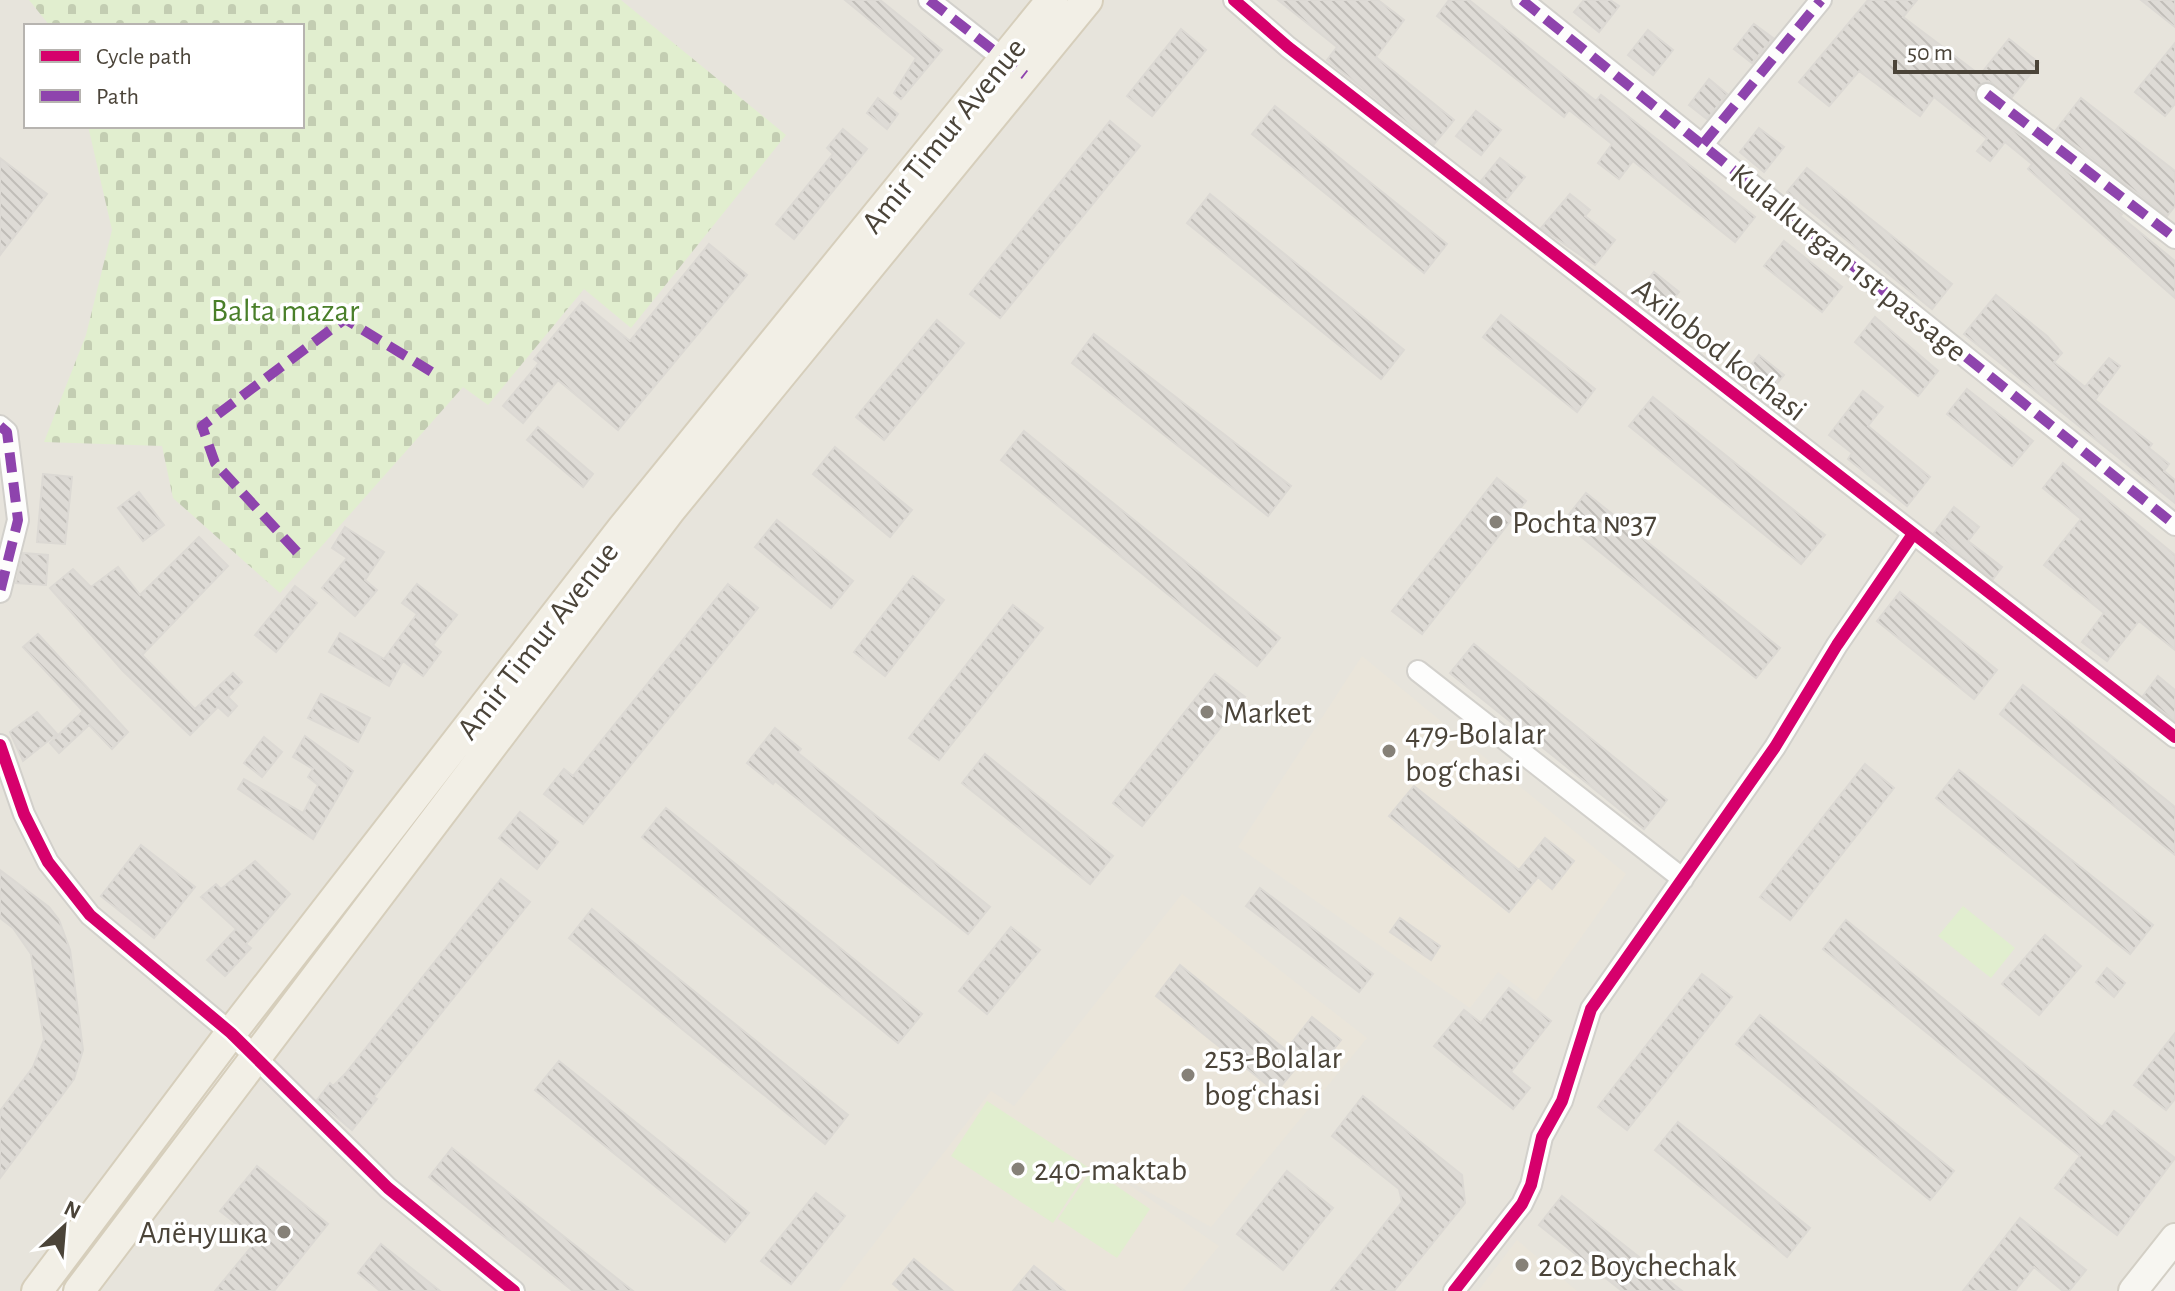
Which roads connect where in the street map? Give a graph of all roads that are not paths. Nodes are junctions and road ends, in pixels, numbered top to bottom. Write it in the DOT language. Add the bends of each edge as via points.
graph roads {
  1 [pos="929,0"];
  2 [pos="1052,0"];
  3 [pos="1087,0"];
  4 [pos="1234,0"];
  5 [pos="1522,0"];
  6 [pos="1821,0"];
  7 [pos="1015,67"];
  8 [pos="1987,94"];
  9 [pos="1703,144"];
  10 [pos="2175,238"];
  11 [pos="0,426"];
  12 [pos="2175,525"];
  13 [pos="1913,534"];
  14 [pos="0,592"];
  15 [pos="1418,671"];
  16 [pos="2175,737"];
  17 [pos="0,745"];
  18 [pos="1683,879"];
  19 [pos="231,1033"];
  20 [pos="256,1058"];
  21 [pos="2175,1238"];
  22 [pos="37,1291"];
  23 [pos="79,1291"];
  24 [pos="514,1291"];
  25 [pos="1454,1291"];
  26 [pos="2133,1291"];
  1 -- 7 [label="street"];
  2 -- 7 [label="main road, Amir Timur Avenue"];
  3 -- 7 [label="main road, Amir Timur Avenue"];
  4 -- 13 [label="street, Axilobod kochasi"];
  5 -- 9 [label="street, Kulalkurgan 1st passage"];
  6 -- 9 [label="street"];
  7 -- 19 [label="main road, Amir Timur Avenue" via="623,528"];
  7 -- 20 [label="main road, Amir Timur Avenue" via="670,510"];
  8 -- 10 [label="street"];
  9 -- 12 [label="street, Kulalkurgan 1st passage"];
  11 -- 14 [label="street" via="7,432 18,520"];
  13 -- 16 [label="street, Axilobod kochasi"];
  13 -- 18 [label="street"];
  15 -- 18 [label="street"];
  17 -- 19 [label="street" via="48,862 90,915"];
  18 -- 25 [label="street" via="1591,1009 1522,1204"];
  19 -- 20 [label="street"];
  19 -- 22 [label="main road, Amir Timur Avenue"];
  20 -- 23 [label="main road, Amir Timur Avenue"];
  20 -- 24 [label="street" via="388,1188"];
  21 -- 26 [label="street"];
}
